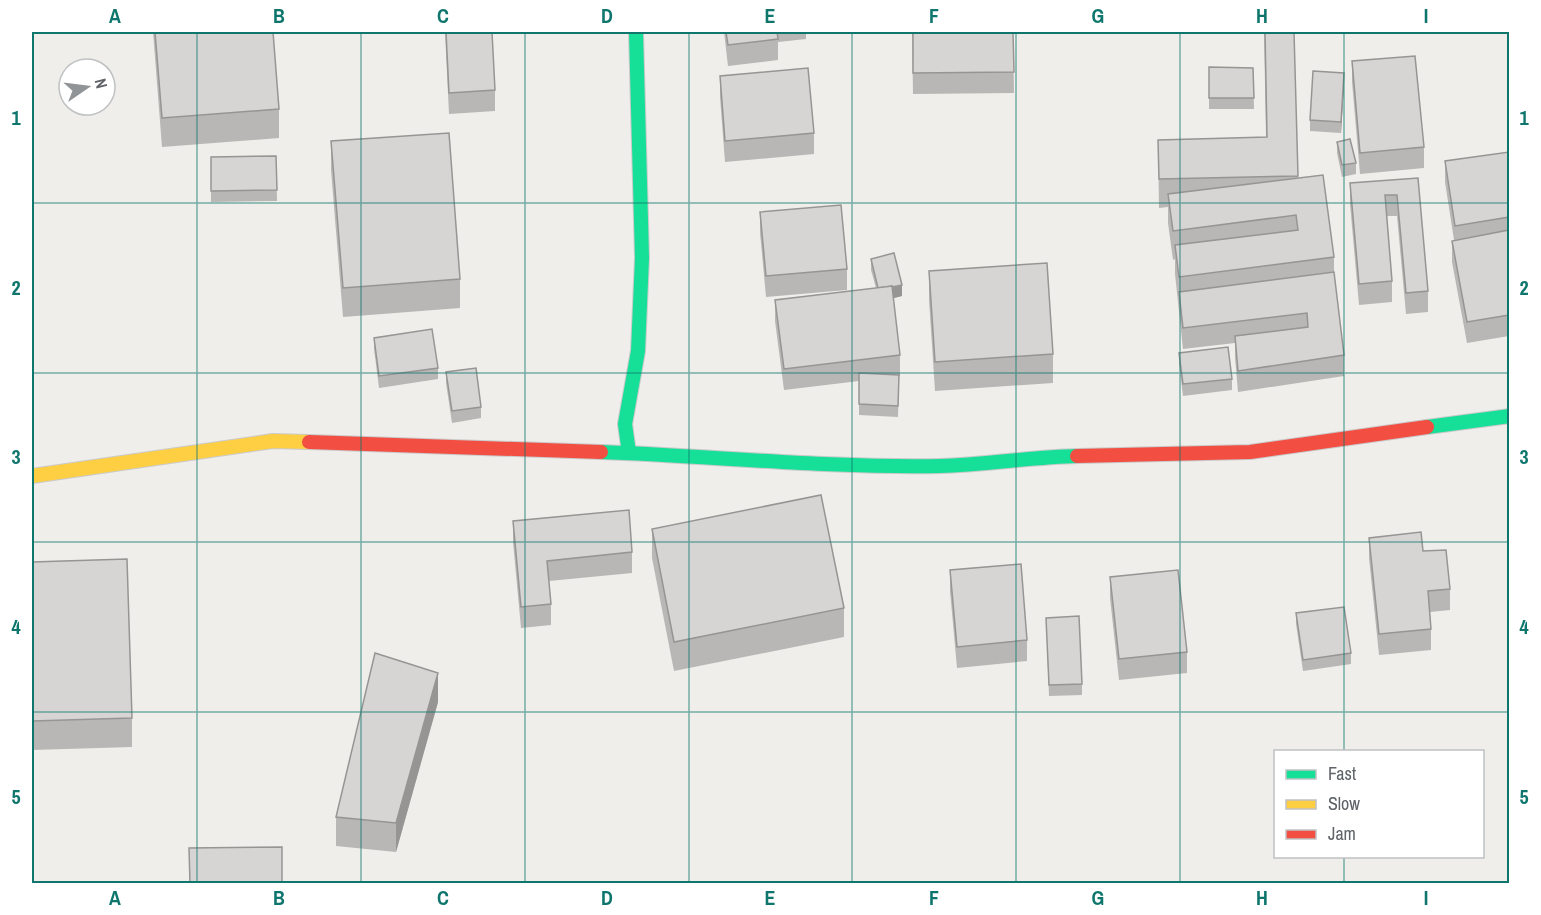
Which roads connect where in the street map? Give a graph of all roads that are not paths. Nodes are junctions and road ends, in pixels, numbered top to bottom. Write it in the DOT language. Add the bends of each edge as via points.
graph roads {
  1 [pos="636,32"];
  2 [pos="1509,416"];
  3 [pos="629,453"];
  4 [pos="32,476"];
  1 -- 3 [label="street" via="642,258 638,351 625,424"];
  2 -- 3 [label="street" via="1250,452 1039,457 941,466"];
  3 -- 4 [label="street" via="273,441"];
}
